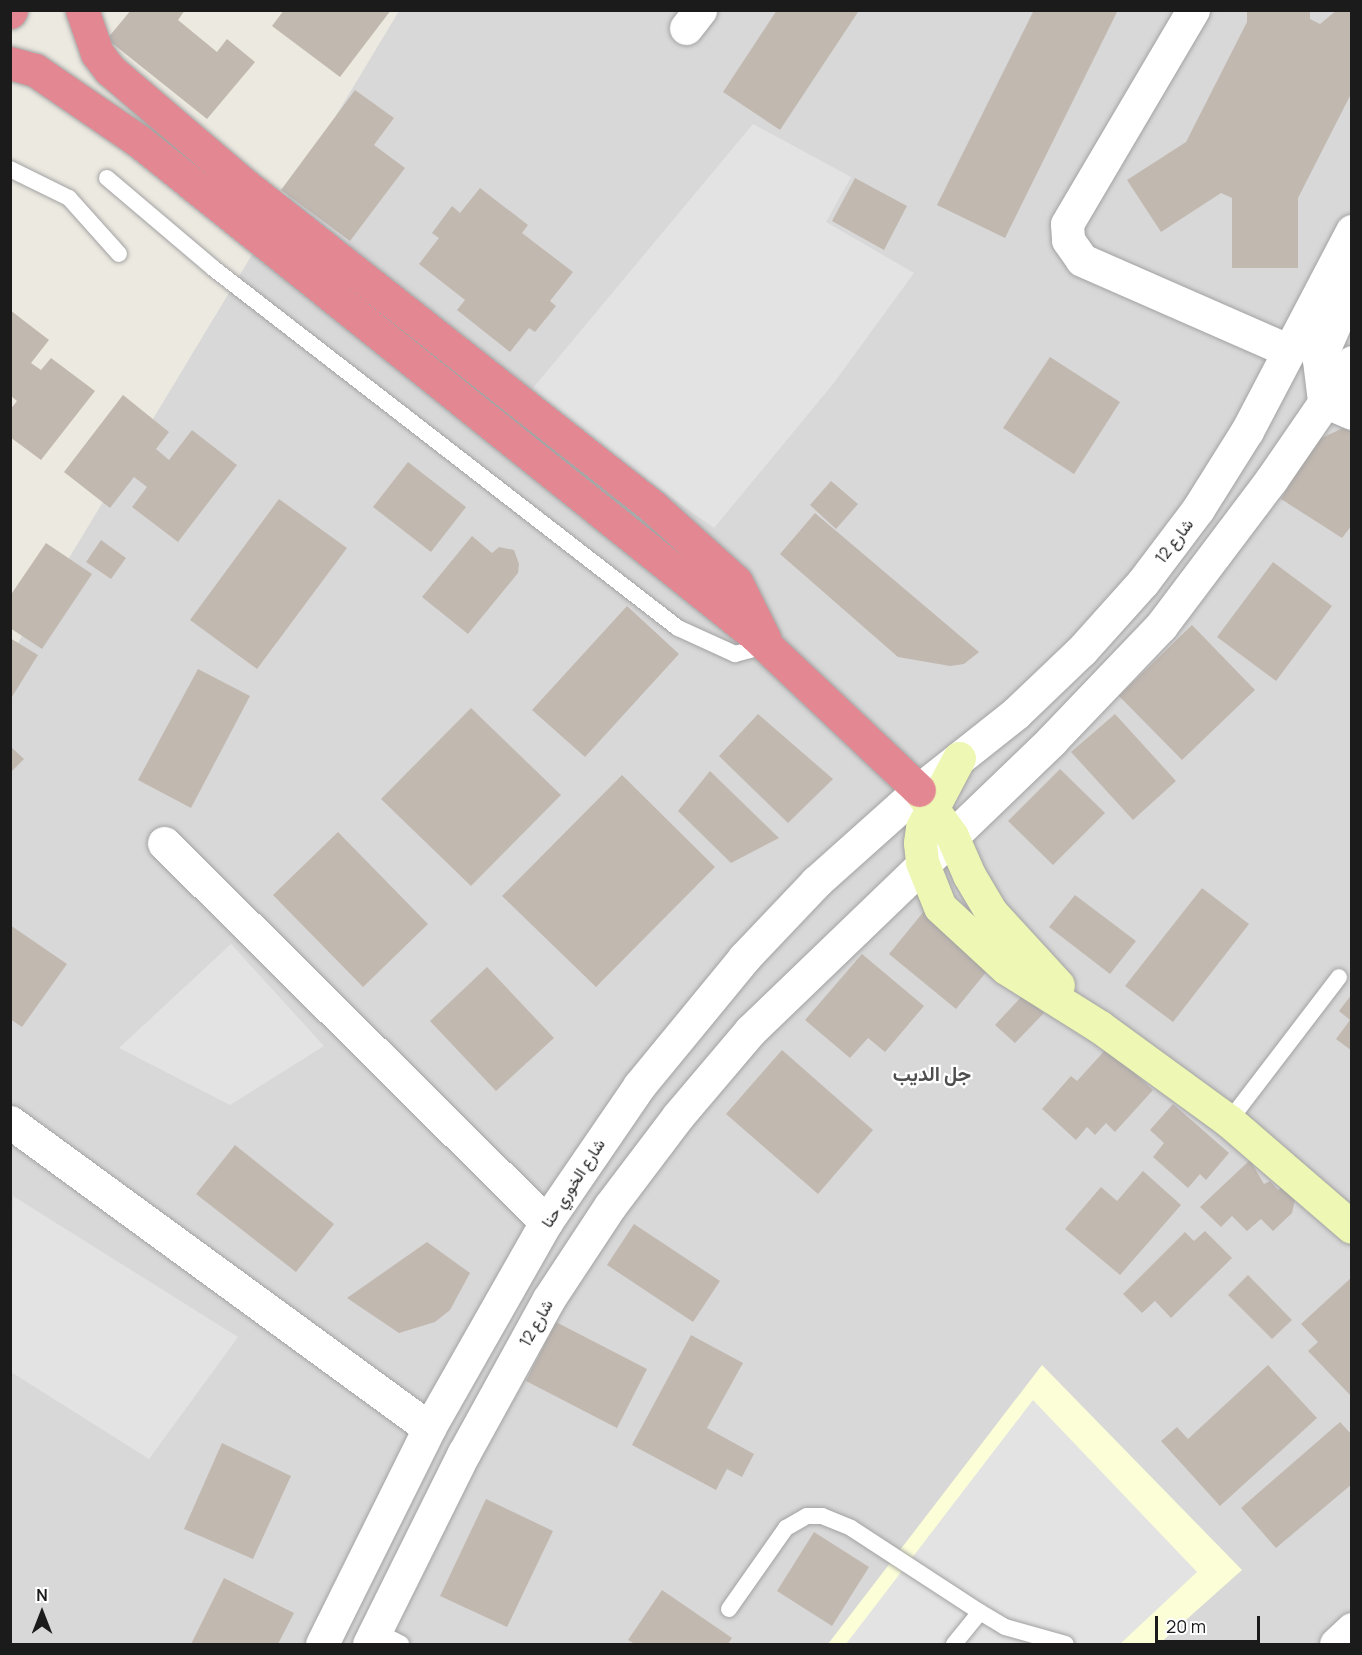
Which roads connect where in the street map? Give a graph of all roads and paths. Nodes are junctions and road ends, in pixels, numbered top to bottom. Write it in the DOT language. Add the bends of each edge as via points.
graph roads {
  1 [pos="82,10"];
  2 [pos="1193,10"];
  3 [pos="10,63"];
  4 [pos="10,169"];
  5 [pos="107,178"];
  6 [pos="1352,231"];
  7 [pos="119,254"];
  8 [pos="1352,284"];
  9 [pos="1289,351"];
  10 [pos="1352,362"];
  11 [pos="1338,407"];
  12 [pos="761,640"];
  13 [pos="926,799"];
  14 [pos="952,836"];
  15 [pos="164,843"];
  16 [pos="922,862"];
  17 [pos="1339,977"];
  18 [pos="1100,1027"];
  19 [pos="1229,1121"];
  20 [pos="10,1122"];
  21 [pos="546,1222"];
  22 [pos="1352,1227"];
  23 [pos="429,1428"];
  24 [pos="464,1453"];
  25 [pos="729,1609"];
  26 [pos="980,1612"];
  27 [pos="1352,1629"];
  28 [pos="382,1640"];
  29 [pos="321,1644"];
  30 [pos="954,1644"];
  31 [pos="1066,1644"];
  32 [pos="1336,1644"];
  1 -- 12 [label="highway" via="97,53 110,70 246,186 652,506 736,582"];
  2 -- 9 [label="street" via="1067,224 1068,240 1082,260"];
  3 -- 12 [label="highway" via="35,70 140,142"];
  4 -- 7 [label="lane" via="69,198"];
  5 -- 12 [label="lane" via="213,268 678,628 735,654"];
  6 -- 9 [label="street, شارع 12"];
  8 -- 11 [label="street" via="1319,360"];
  9 -- 13 [label="street, شارع 12" via="1241,441 1198,509 1143,582 1083,650 1016,713 959,758"];
  10 -- 11 [label="street"];
  11 -- 14 [label="street" via="1271,480 1161,626"];
  12 -- 13 [label="highway"];
  13 -- 14 [label="main road"];
  13 -- 16 [label="main road"];
  13 -- 21 [label="street, شارع الخوري حنا" via="816,882 744,958 639,1086"];
  14 -- 16 [label="street"];
  14 -- 18 [label="main road" via="991,912 1018,945"];
  15 -- 21 [label="street"];
  16 -- 18 [label="main road" via="940,908 972,940 1006,968"];
  16 -- 24 [label="street, شارع 12" via="750,1031 610,1206 548,1300"];
  17 -- 19 [label="lane"];
  18 -- 19 [label="main road"];
  19 -- 22 [label="main road"];
  20 -- 23 [label="street"];
  21 -- 23 [label="street, شارع الخوري حنا"];
  23 -- 24 [label="street"];
  23 -- 29 [label="street, شارع الخوري حنا"];
  24 -- 28 [label="street, شارع 12"];
  25 -- 26 [label="lane" via="786,1528 807,1516 822,1516 851,1528"];
  26 -- 30 [label="lane"];
  26 -- 31 [label="lane" via="1005,1627"];
  27 -- 32 [label="street"];
}
